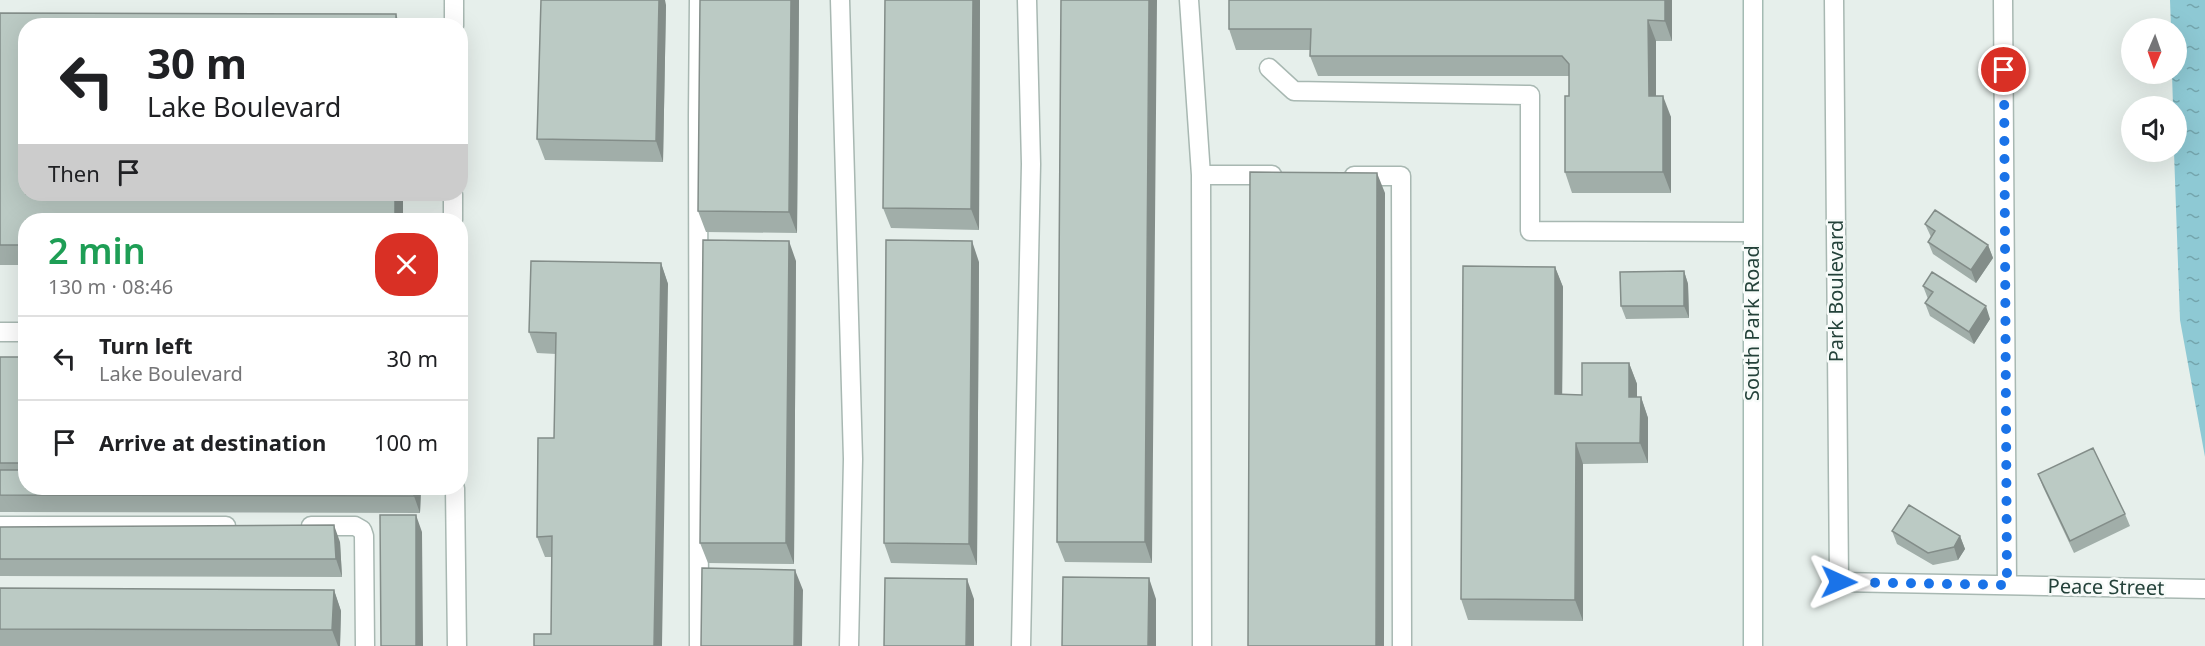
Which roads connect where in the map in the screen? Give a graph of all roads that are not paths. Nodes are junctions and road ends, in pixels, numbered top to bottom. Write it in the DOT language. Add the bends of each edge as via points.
graph roads {
  1 [pos="454,0"];
  2 [pos="699,0"];
  3 [pos="840,0"];
  4 [pos="1027,0"];
  5 [pos="1189,0"];
  6 [pos="1753,0"];
  7 [pos="1834,0"];
  8 [pos="2003,0"];
  9 [pos="454,18"];
  10 [pos="1269,68"];
  11 [pos="1201,175"];
  12 [pos="1295,176"];
  13 [pos="1342,176"];
  14 [pos="1752,232"];
  15 [pos="0,332"];
  16 [pos="18,332"];
  17 [pos="455,495"];
  18 [pos="0,526"];
  19 [pos="249,526"];
  20 [pos="296,526"];
  21 [pos="1839,582"];
  22 [pos="2007,585"];
  23 [pos="2205,590"];
  24 [pos="365,646"];
  25 [pos="457,646"];
  26 [pos="699,646"];
  27 [pos="849,646"];
  28 [pos="1021,646"];
  29 [pos="1202,646"];
  30 [pos="1402,646"];
  31 [pos="1753,646"];
  1 -- 9 [label="street"];
  2 -- 26 [label="street"];
  3 -- 27 [label="street" via="853,459"];
  4 -- 28 [label="street" via="1031,164"];
  5 -- 11 [label="street"];
  6 -- 14 [label="street, South Park Road"];
  7 -- 21 [label="street, Park Boulevard"];
  8 -- 22 [label="street"];
  10 -- 14 [label="street" via="1294,91 1530,96 1530,231"];
  11 -- 12 [label="street"];
  11 -- 29 [label="street"];
  13 -- 30 [label="street" via="1401,176"];
  14 -- 31 [label="street, South Park Road"];
  15 -- 16 [label="street"];
  17 -- 25 [label="street"];
  18 -- 19 [label="street"];
  20 -- 24 [label="street" via="355,526 362,530"];
  21 -- 22 [label="street, Peace Street"];
  22 -- 23 [label="street, Peace Street"];
}
